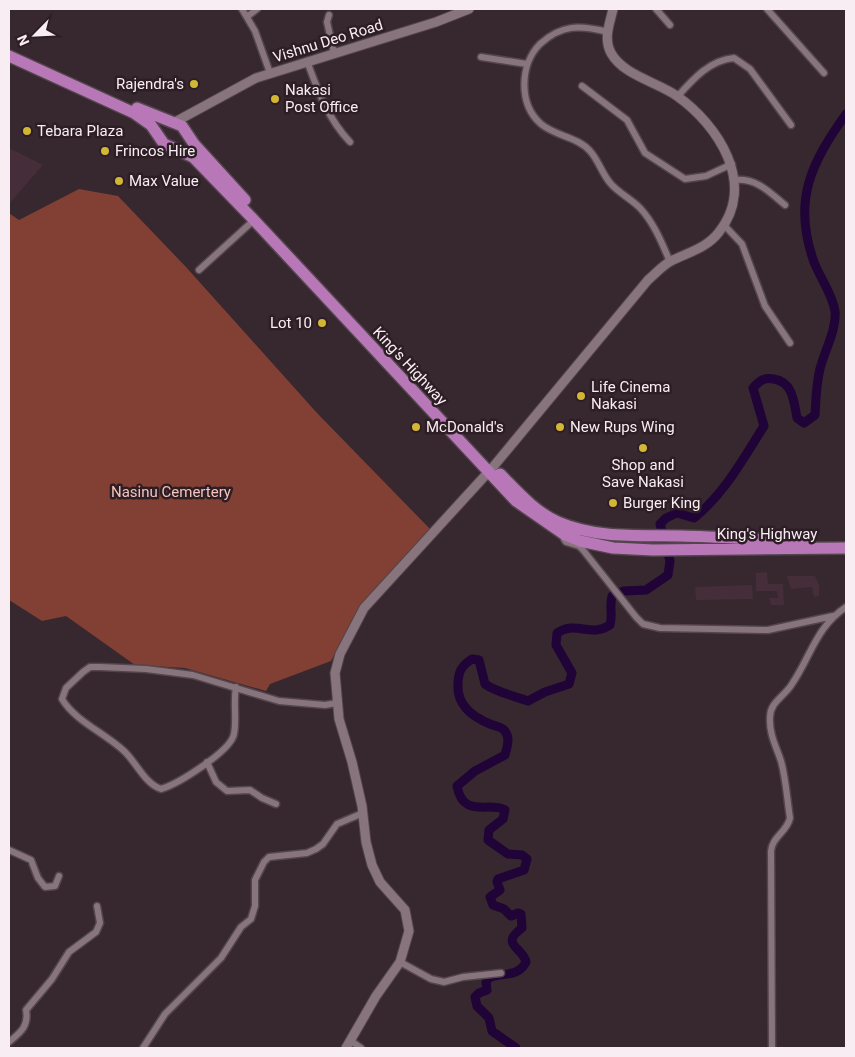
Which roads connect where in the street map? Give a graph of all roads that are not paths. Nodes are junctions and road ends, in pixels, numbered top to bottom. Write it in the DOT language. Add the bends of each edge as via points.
graph roads {
  1 [pos="242,9"];
  2 [pos="257,9"];
  3 [pos="469,9"];
  4 [pos="613,9"];
  5 [pos="656,9"];
  6 [pos="767,9"];
  7 [pos="248,16"];
  8 [pos="329,16"];
  9 [pos="670,25"];
  10 [pos="608,32"];
  11 [pos="9,48"];
  12 [pos="334,53"];
  13 [pos="9,56"];
  14 [pos="481,57"];
  15 [pos="307,61"];
  16 [pos="527,64"];
  17 [pos="270,73"];
  18 [pos="824,73"];
  19 [pos="582,86"];
  20 [pos="678,96"];
  21 [pos="199,109"];
  22 [pos="175,122"];
  23 [pos="791,125"];
  24 [pos="187,133"];
  25 [pos="350,142"];
  26 [pos="167,145"];
  27 [pos="732,164"];
  28 [pos="735,180"];
  29 [pos="786,205"];
  30 [pos="254,220"];
  31 [pos="724,225"];
  32 [pos="670,262"];
  33 [pos="199,270"];
  34 [pos="790,343"];
  35 [pos="490,469"];
  36 [pos="565,535"];
  37 [pos="846,541"];
  38 [pos="846,548"];
  39 [pos="846,607"];
  40 [pos="833,616"];
  41 [pos="236,687"];
  42 [pos="337,703"];
  43 [pos="207,762"];
  44 [pos="276,804"];
  45 [pos="362,813"];
  46 [pos="9,850"];
  47 [pos="59,876"];
  48 [pos="97,906"];
  49 [pos="400,962"];
  50 [pos="501,973"];
  51 [pos="9,1042"];
  52 [pos="348,1044"];
  53 [pos="143,1048"];
  54 [pos="361,1048"];
  55 [pos="772,1048"];
  1 -- 7 [label="street"];
  2 -- 7 [label="street"];
  3 -- 12 [label="street, Vishnu Deo Road"];
  4 -- 10 [label="street"];
  5 -- 9 [label="street"];
  6 -- 18 [label="street"];
  7 -- 17 [label="street"];
  8 -- 12 [label="street" via="327,22"];
  10 -- 16 [label="street" via="584,26 564,29 540,45"];
  10 -- 20 [label="street" via="608,48 619,63"];
  11 -- 22 [label="highway, King's Highway" via="157,118"];
  12 -- 15 [label="street, Vishnu Deo Road"];
  13 -- 26 [label="highway, King's Highway" via="140,116"];
  14 -- 16 [label="street"];
  15 -- 17 [label="street, Vishnu Deo Road"];
  15 -- 25 [label="street" via="324,107"];
  16 -- 32 [label="street" via="525,90 538,121 591,152 611,184 641,209 654,227"];
  17 -- 21 [label="street, Vishnu Deo Road" via="238,86"];
  19 -- 27 [label="street" via="627,120 645,153 685,179 706,176"];
  20 -- 23 [label="street" via="709,66 734,58 750,70"];
  20 -- 27 [label="street" via="719,139"];
  21 -- 22 [label="street, Vishnu Deo Road"];
  21 -- 24 [label="street"];
  22 -- 24 [label="highway, King's Highway"];
  22 -- 26 [label="highway" via="165,130"];
  24 -- 26 [label="highway" via="182,142"];
  24 -- 35 [label="highway, King's Highway"];
  26 -- 30 [label="highway, King's Highway" via="193,158"];
  27 -- 28 [label="street"];
  28 -- 29 [label="street" via="758,183"];
  28 -- 31 [label="street"];
  30 -- 33 [label="street"];
  30 -- 35 [label="highway, King's Highway"];
  31 -- 32 [label="street" via="709,243"];
  31 -- 34 [label="street" via="742,244 765,306"];
  32 -- 35 [label="street" via="648,280"];
  35 -- 36 [label="highway, King's Highway" via="516,502"];
  35 -- 37 [label="highway, King's Highway" via="557,522 584,531 616,536"];
  35 -- 42 [label="street" via="364,608 340,654 335,672"];
  36 -- 38 [label="highway, King's Highway" via="613,548 653,550"];
  36 -- 40 [label="street" via="566,542 579,546 643,624 660,628 768,630"];
  39 -- 40 [label="street"];
  40 -- 55 [label="street" via="808,651 792,685 770,710 772,737 781,762 790,818 771,851"];
  41 -- 42 [label="street" via="279,701"];
  41 -- 43 [label="street" via="232,740"];
  41 -- 43 [label="street" via="193,675 90,667 62,695 70,710 124,751 157,788 168,787"];
  42 -- 45 [label="street"];
  43 -- 44 [label="street" via="216,782 227,792 250,790"];
  45 -- 49 [label="street" via="372,865 380,882 405,910 409,931"];
  45 -- 53 [label="street" via="337,824 316,849 269,857 264,862 255,880 255,906 251,919 241,927 206,974 165,1014"];
  46 -- 47 [label="street" via="31,860 45,887 56,886"];
  48 -- 51 [label="street" via="100,923 96,932 63,959 26,1010 27,1024 22,1032"];
  49 -- 50 [label="street" via="431,979 444,982"];
  49 -- 52 [label="street"];
  52 -- 54 [label="street"];
}
